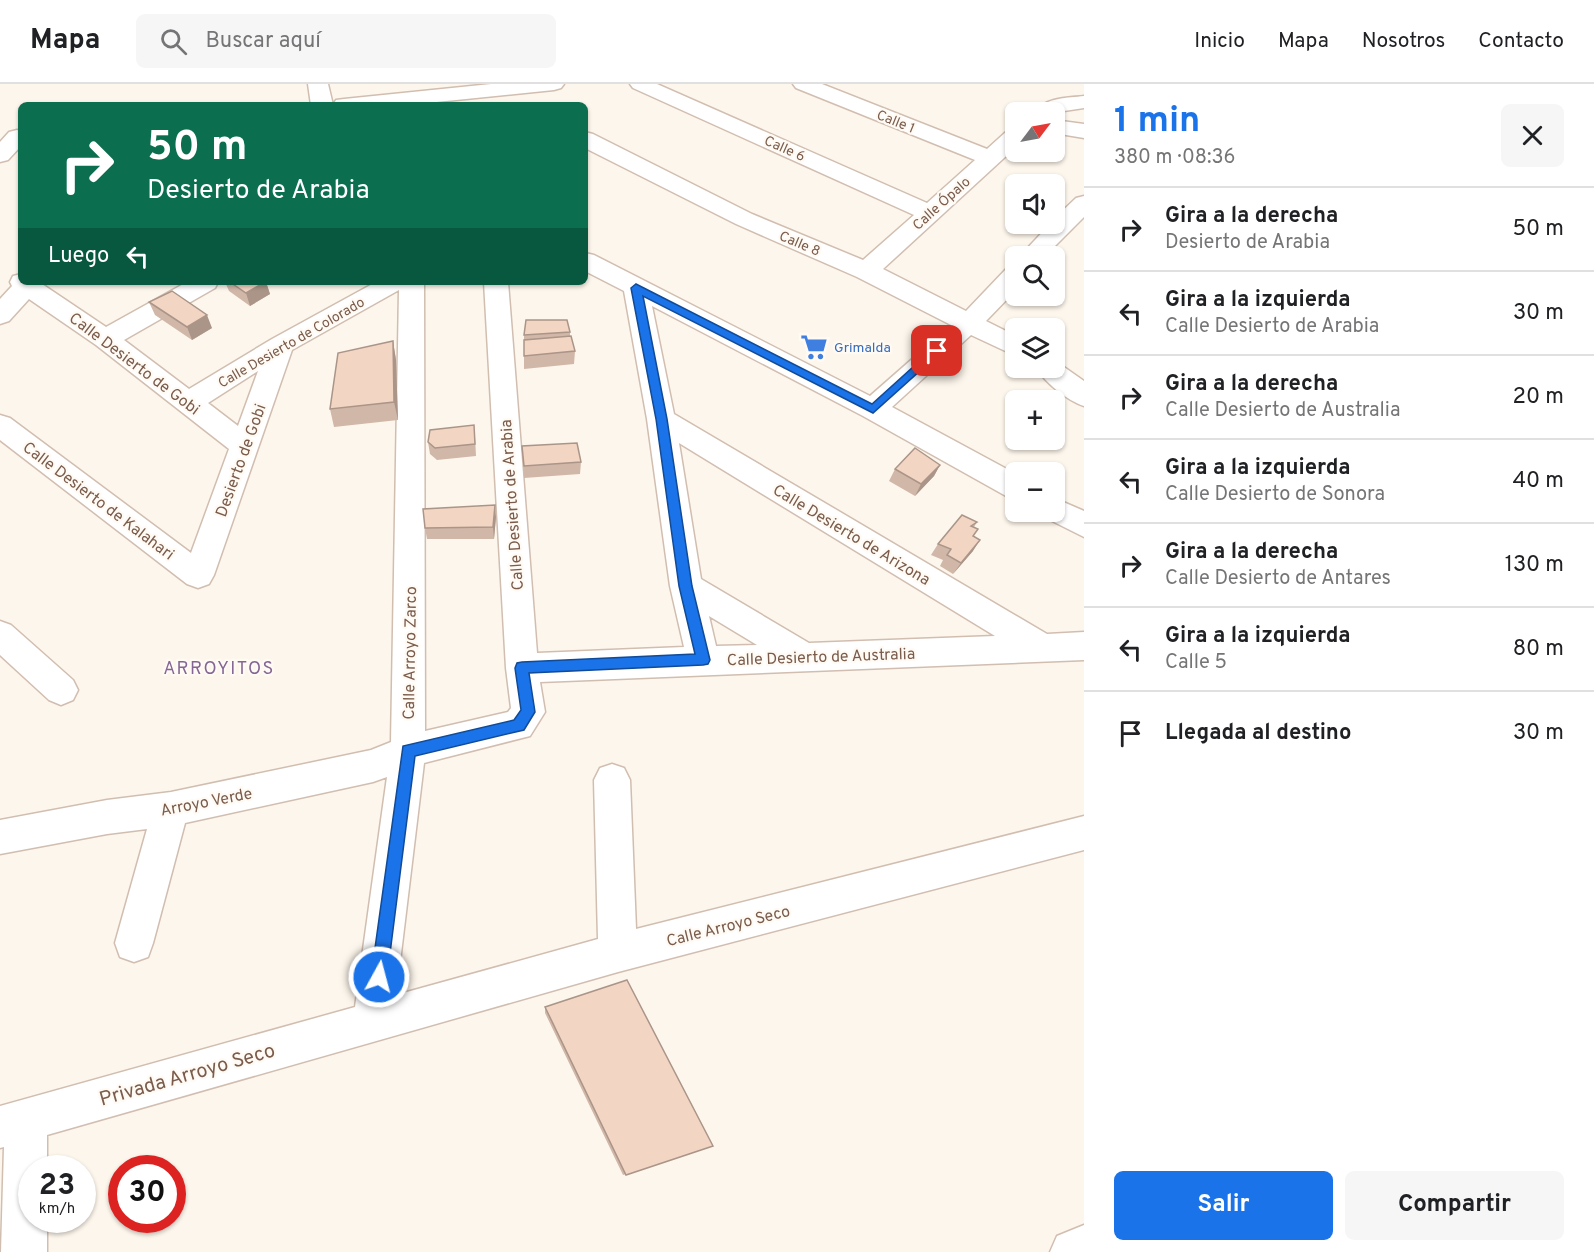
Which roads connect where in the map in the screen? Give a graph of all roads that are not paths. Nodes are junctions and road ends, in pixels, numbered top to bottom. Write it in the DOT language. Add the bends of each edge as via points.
graph roads {
  1 [pos="318,84"];
  2 [pos="555,84"];
  3 [pos="640,84"];
  4 [pos="802,84"];
  5 [pos="488,91"];
  6 [pos="321,102"];
  7 [pos="375,102"];
  8 [pos="510,102"];
  9 [pos="1084,102"];
  10 [pos="1065,104"];
  11 [pos="1065,128"];
  12 [pos="1084,131"];
  13 [pos="13,138"];
  14 [pos="588,141"];
  15 [pos="1005,145"];
  16 [pos="0,154"];
  17 [pos="990,158"];
  18 [pos="1084,203"];
  19 [pos="930,213"];
  20 [pos="1042,246"];
  21 [pos="588,263"];
  22 [pos="0,266"];
  23 [pos="866,271"];
  24 [pos="18,278"];
  25 [pos="23,285"];
  26 [pos="28,285"];
  27 [pos="201,285"];
  28 [pos="390,285"];
  29 [pos="412,285"];
  30 [pos="496,285"];
  31 [pos="1005,285"];
  32 [pos="636,288"];
  33 [pos="0,315"];
  34 [pos="969,322"];
  35 [pos="105,339"];
  36 [pos="1005,341"];
  37 [pos="281,345"];
  38 [pos="1062,378"];
  39 [pos="1084,396"];
  40 [pos="188,402"];
  41 [pos="873,409"];
  42 [pos="661,419"];
  43 [pos="0,425"];
  44 [pos="245,447"];
  45 [pos="1005,482"];
  46 [pos="1065,515"];
  47 [pos="1084,525"];
  48 [pos="198,575"];
  49 [pos="686,586"];
  50 [pos="0,635"];
  51 [pos="1084,646"];
  52 [pos="1043,648"];
  53 [pos="805,657"];
  54 [pos="703,660"];
  55 [pos="522,668"];
  56 [pos="51,681"];
  57 [pos="519,725"];
  58 [pos="408,751"];
  59 [pos="612,780"];
  60 [pos="171,809"];
  61 [pos="1084,833"];
  62 [pos="0,837"];
  63 [pos="134,943"];
  64 [pos="618,953"];
  65 [pos="373,1023"];
  66 [pos="13,1123"];
  67 [pos="1084,1248"];
  68 [pos="24,1252"];
  69 [pos="1073,1252"];
  1 -- 6 [label="street"];
  2 -- 5 [label="street"];
  3 -- 19 [label="street, Calle 6"];
  4 -- 17 [label="street, Calle 1"];
  5 -- 7 [label="street"];
  5 -- 8 [label="street"];
  9 -- 10 [label="street"];
  11 -- 12 [label="street"];
  13 -- 16 [label="street"];
  14 -- 23 [label="street, Calle 8" via="744,219"];
  15 -- 17 [label="street, Calle Ópalo"];
  17 -- 19 [label="street, Calle Ópalo"];
  18 -- 20 [label="street"];
  19 -- 23 [label="street, Calle Ópalo"];
  21 -- 32 [label="street"];
  22 -- 24 [label="street, Calle Desierto de Gobi"];
  23 -- 34 [label="street, Calle 8"];
  25 -- 33 [label="street"];
  26 -- 35 [label="street, Calle Desierto de Gobi"];
  27 -- 35 [label="street"];
  28 -- 37 [label="street, Calle Desierto de Colorado"];
  29 -- 58 [label="street, Calle Arroyo Zarco"];
  30 -- 55 [label="street, Calle Desierto de Arabia"];
  31 -- 34 [label="street"];
  32 -- 41 [label="street"];
  32 -- 42 [label="street"];
  34 -- 36 [label="street, Calle 8"];
  34 -- 41 [label="street"];
  35 -- 40 [label="street, Calle Desierto de Gobi"];
  37 -- 40 [label="street, Calle Desierto de Colorado"];
  37 -- 44 [label="street, Desierto de Gobi"];
  38 -- 39 [label="street"];
  40 -- 44 [label="street, Calle Desierto de Gobi"];
  41 -- 45 [label="street"];
  42 -- 49 [label="street"];
  42 -- 52 [label="street, Calle Desierto de Arizona"];
  43 -- 48 [label="street, Calle Desierto de Kalahari"];
  44 -- 48 [label="street, Desierto de Gobi"];
  46 -- 47 [label="street"];
  49 -- 53 [label="street"];
  49 -- 54 [label="street"];
  50 -- 56 [label="street"];
  51 -- 52 [label="street, Calle Desierto de Australia"];
  52 -- 53 [label="street, Calle Desierto de Australia"];
  53 -- 54 [label="street, Calle Desierto de Australia"];
  54 -- 55 [label="street, Calle Desierto de Australia"];
  55 -- 57 [label="street, Calle Desierto de Arabia" via="528,712"];
  57 -- 58 [label="street, Arroyo Verde"];
  58 -- 60 [label="street, Arroyo Verde" via="373,766"];
  58 -- 65 [label="street, Calle Arroyo Zarco"];
  59 -- 64 [label="street"];
  60 -- 62 [label="street, Arroyo Verde"];
  60 -- 63 [label="street"];
  61 -- 64 [label="street, Calle Arroyo Seco"];
  64 -- 65 [label="street, Calle Arroyo Seco"];
  65 -- 66 [label="street, Privada Arroyo Seco"];
  66 -- 68 [label="street"];
  67 -- 69 [label="street"];
}
